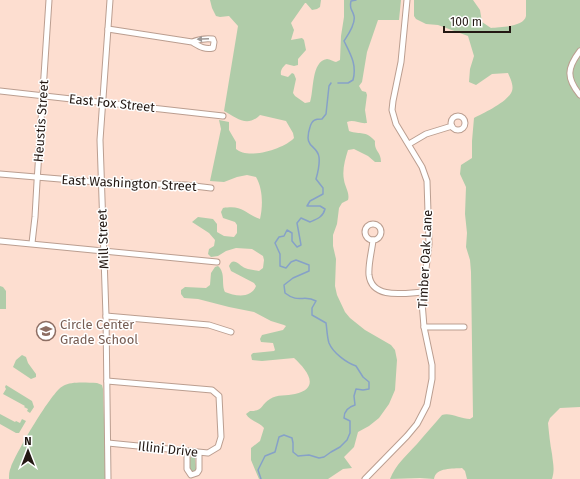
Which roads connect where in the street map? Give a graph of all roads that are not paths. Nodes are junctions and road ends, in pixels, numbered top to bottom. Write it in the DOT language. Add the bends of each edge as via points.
graph roads {
  1 [pos="49,0"];
  2 [pos="110,0"];
  3 [pos="407,0"];
  4 [pos="108,29"];
  5 [pos="192,42"];
  6 [pos="580,51"];
  7 [pos="0,91"];
  8 [pos="43,95"];
  9 [pos="580,95"];
  10 [pos="102,103"];
  11 [pos="223,116"];
  12 [pos="452,126"];
  13 [pos="409,144"];
  14 [pos="0,174"];
  15 [pos="37,177"];
  16 [pos="101,182"];
  17 [pos="211,188"];
  18 [pos="0,240"];
  19 [pos="373,240"];
  20 [pos="32,243"];
  21 [pos="104,251"];
  22 [pos="217,262"];
  23 [pos="423,292"];
  24 [pos="106,316"];
  25 [pos="464,327"];
  26 [pos="424,328"];
  27 [pos="231,332"];
  28 [pos="107,381"];
  29 [pos="108,444"];
  30 [pos="187,451"];
  31 [pos="199,453"];
  32 [pos="108,479"];
  33 [pos="365,479"];
  1 -- 8 [label="street, Heustis Street"];
  2 -- 4 [label="street, Mill Street"];
  3 -- 13 [label="street, Timber Oak Lane" via="402,56 392,110 396,124"];
  4 -- 5 [label="street"];
  4 -- 10 [label="street, Mill Street"];
  6 -- 9 [label="street" via="574,59 570,76 572,85"];
  7 -- 8 [label="street, East Fox Street"];
  8 -- 10 [label="street, East Fox Street"];
  8 -- 15 [label="street, Heustis Street"];
  10 -- 11 [label="street, East Fox Street"];
  10 -- 16 [label="street, Mill Street"];
  12 -- 13 [label="street" via="426,134"];
  13 -- 23 [label="street, Timber Oak Lane" via="427,181 429,244"];
  14 -- 15 [label="street, East Washington Street"];
  15 -- 16 [label="street, East Washington Street"];
  15 -- 20 [label="street, Heustis Street" via="36,217"];
  16 -- 17 [label="street, East Washington Street"];
  16 -- 21 [label="street, Mill Street"];
  18 -- 20 [label="street"];
  19 -- 23 [label="street" via="369,273 371,282 378,290 387,293"];
  20 -- 21 [label="street"];
  21 -- 22 [label="street"];
  21 -- 24 [label="street, Mill Street"];
  23 -- 26 [label="street, Timber Oak Lane"];
  24 -- 27 [label="street" via="209,325"];
  24 -- 28 [label="street, Mill Street"];
  25 -- 26 [label="street"];
  26 -- 33 [label="street, Timber Oak Lane" via="432,365 427,405 420,420 407,436"];
  28 -- 29 [label="street, Mill Street"];
  28 -- 31 [label="street, Illini Drive" via="212,390 216,393 219,396 220,444 212,452"];
  29 -- 30 [label="street, Illini Drive"];
  29 -- 32 [label="street, Mill Street"];
  30 -- 31 [label="street, Illini Drive"];
  30 -- 31 [label="street" via="187,469 191,475 199,470"];
}
